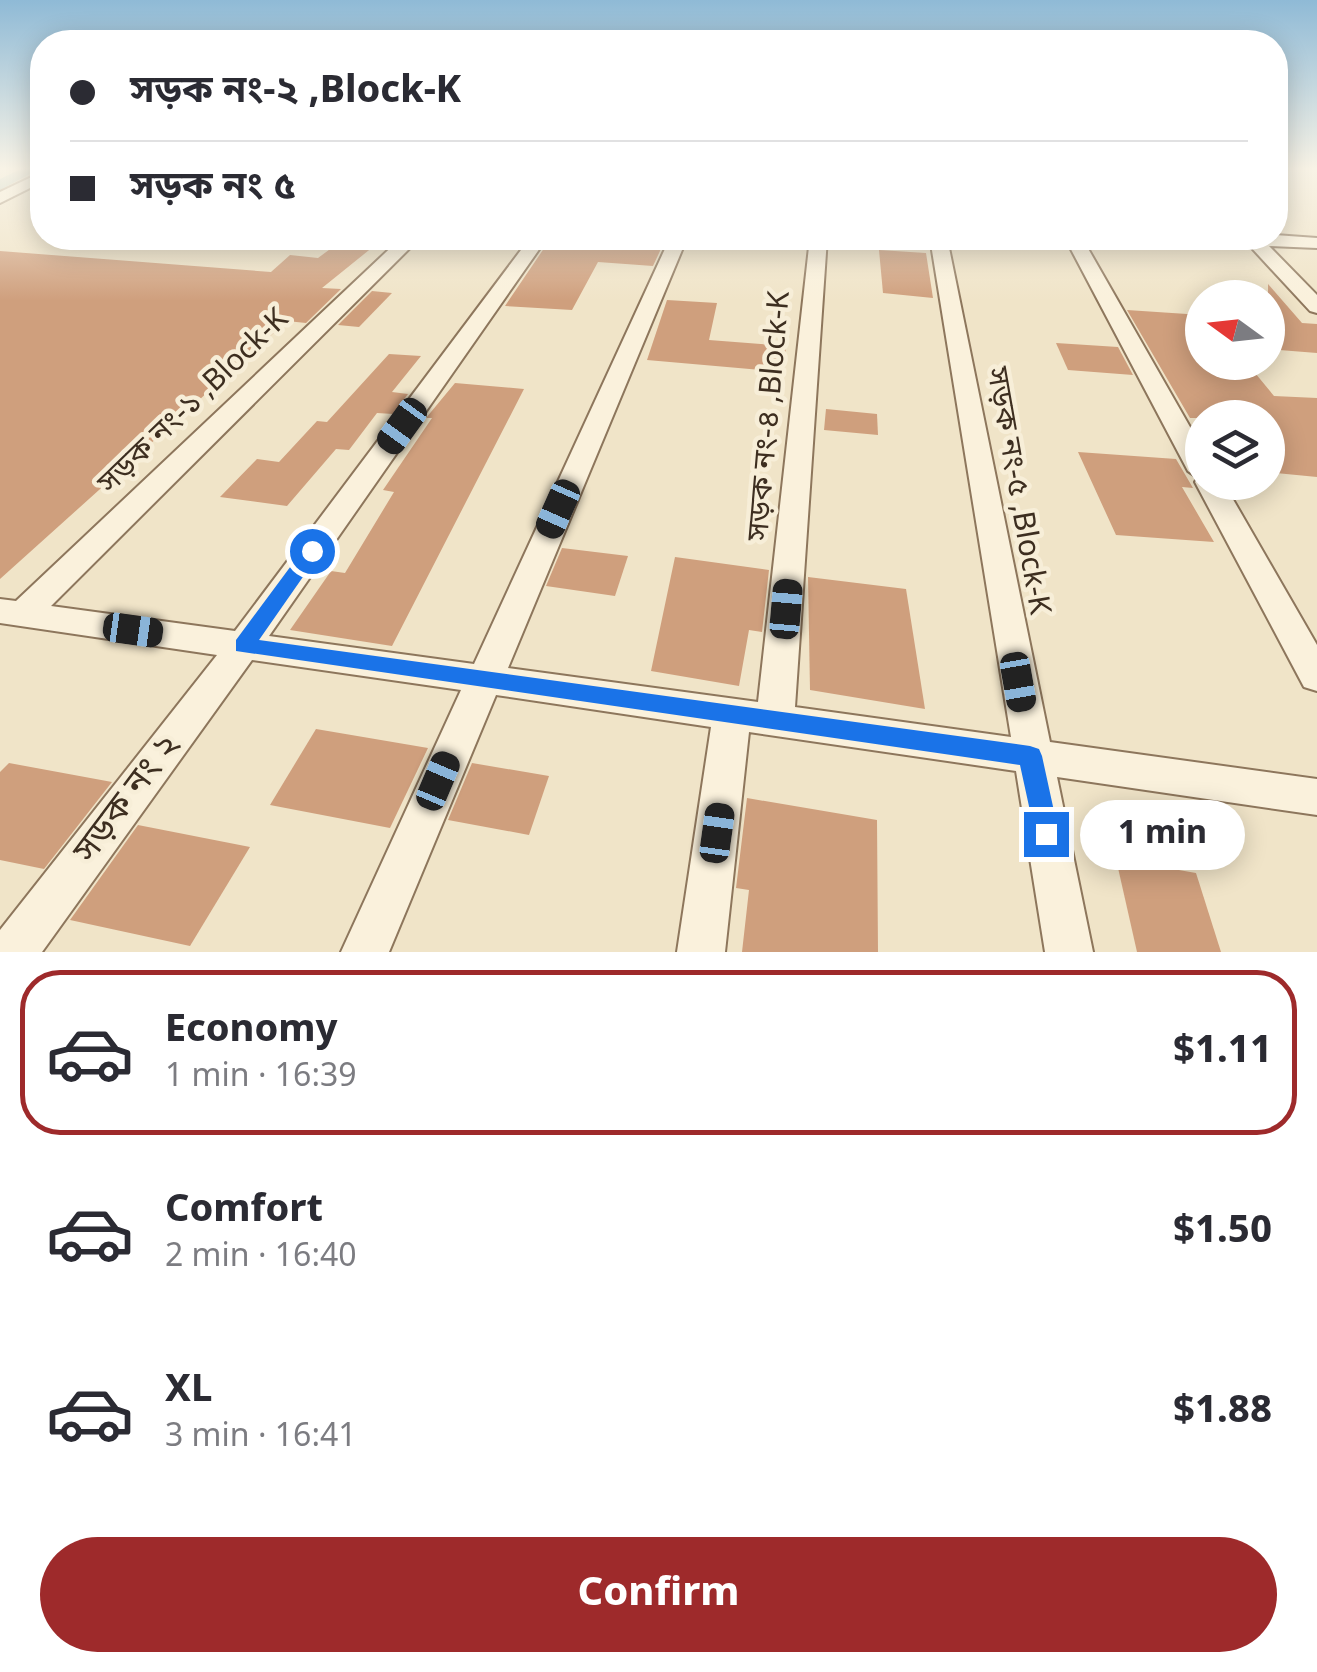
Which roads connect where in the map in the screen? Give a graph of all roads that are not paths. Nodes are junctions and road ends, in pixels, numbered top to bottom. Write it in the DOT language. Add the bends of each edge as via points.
graph roads {
  1 [pos="1288,241"];
  2 [pos="1317,243"];
  3 [pos="398,250"];
  4 [pos="530,250"];
  5 [pos="674,250"];
  6 [pos="818,250"];
  7 [pos="941,250"];
  8 [pos="1081,250"];
  9 [pos="1264,250"];
  10 [pos="1317,307"];
  11 [pos="1185,440"];
  12 [pos="1219,500"];
  13 [pos="11,612"];
  14 [pos="244,645"];
  15 [pos="1317,678"];
  16 [pos="483,679"];
  17 [pos="732,714"];
  18 [pos="776,720"];
  19 [pos="1030,756"];
  20 [pos="1317,796"];
  21 [pos="13,952"];
  22 [pos="364,952"];
  23 [pos="701,952"];
  24 [pos="1069,952"];
  1 -- 2 [label="street"];
  3 -- 13 [label="street, সড়ক নং-১ ,Block-K"];
  4 -- 14 [label="street, সড়ক নং ২"];
  5 -- 16 [label="street"];
  6 -- 18 [label="street, সড়ক নং-৪ ,Block-K"];
  7 -- 19 [label="street, সড়ক নং-৫ ,Block-K"];
  8 -- 11 [label="street"];
  9 -- 10 [label="street"];
  12 -- 15 [label="street"];
  13 -- 14 [label="street"];
  14 -- 16 [label="street"];
  14 -- 21 [label="street, সড়ক নং ২"];
  16 -- 17 [label="street"];
  16 -- 22 [label="street"];
  17 -- 18 [label="street"];
  17 -- 23 [label="street"];
  18 -- 19 [label="street"];
  19 -- 20 [label="street"];
  19 -- 24 [label="street, সড়ক নং-৫ ,Block-K"];
}
